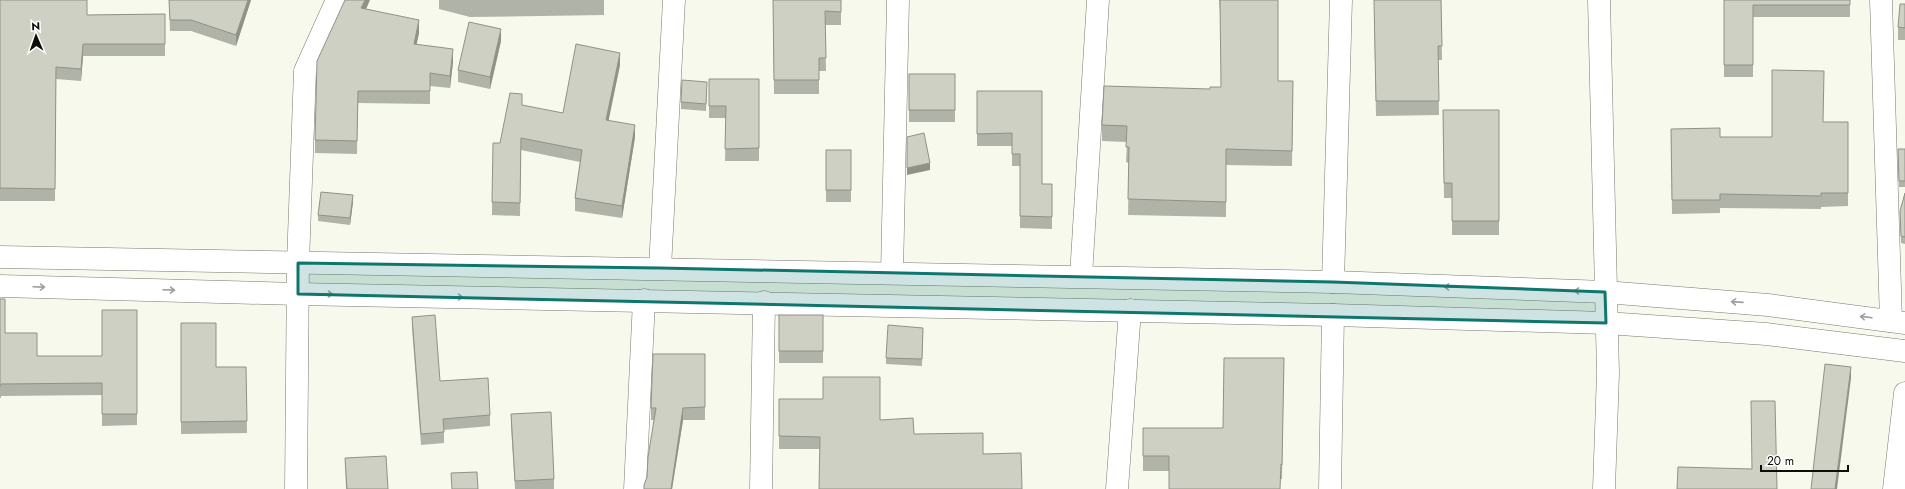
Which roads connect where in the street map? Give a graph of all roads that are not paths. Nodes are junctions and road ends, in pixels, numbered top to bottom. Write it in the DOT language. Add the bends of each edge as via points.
graph roads {
  1 [pos="337,0"];
  2 [pos="674,0"];
  3 [pos="898,0"];
  4 [pos="1098,0"];
  5 [pos="1341,0"];
  6 [pos="1599,0"];
  7 [pos="1881,0"];
  8 [pos="0,257"];
  9 [pos="298,264"];
  10 [pos="660,268"];
  11 [pos="892,273"];
  12 [pos="1081,276"];
  13 [pos="1333,282"];
  14 [pos="0,286"];
  15 [pos="1605,292"];
  16 [pos="298,294"];
  17 [pos="644,300"];
  18 [pos="764,302"];
  19 [pos="1130,310"];
  20 [pos="1333,314"];
  21 [pos="1898,322"];
  22 [pos="1606,323"];
  23 [pos="1905,351"];
  24 [pos="1905,393"];
  25 [pos="296,489"];
  26 [pos="635,489"];
  27 [pos="760,489"];
  28 [pos="1117,489"];
  29 [pos="1330,489"];
  30 [pos="1604,489"];
  31 [pos="1894,489"];
  1 -- 9 [label="main road" via="305,71"];
  2 -- 10 [label="main road"];
  3 -- 11 [label="main road"];
  4 -- 12 [label="main road"];
  5 -- 13 [label="main road"];
  6 -- 15 [label="main road"];
  7 -- 21 [label="main road"];
  8 -- 9 [label="main road"];
  9 -- 10 [label="main road"];
  9 -- 16 [label="main road"];
  10 -- 11 [label="main road"];
  11 -- 12 [label="main road"];
  12 -- 13 [label="main road"];
  15 -- 13 [label="main road, one-way"];
  14 -- 16 [label="main road, one-way"];
  21 -- 15 [label="main road, one-way" via="1768,305"];
  15 -- 22 [label="main road"];
  16 -- 17 [label="main road, one-way"];
  16 -- 25 [label="main road"];
  17 -- 18 [label="main road"];
  17 -- 26 [label="main road"];
  18 -- 19 [label="main road"];
  18 -- 27 [label="main road"];
  19 -- 20 [label="main road"];
  19 -- 28 [label="main road"];
  20 -- 22 [label="main road"];
  20 -- 29 [label="main road"];
  22 -- 23 [label="main road" via="1766,334"];
  22 -- 30 [label="main road" via="1608,373"];
  24 -- 31 [label="main road"];
}
